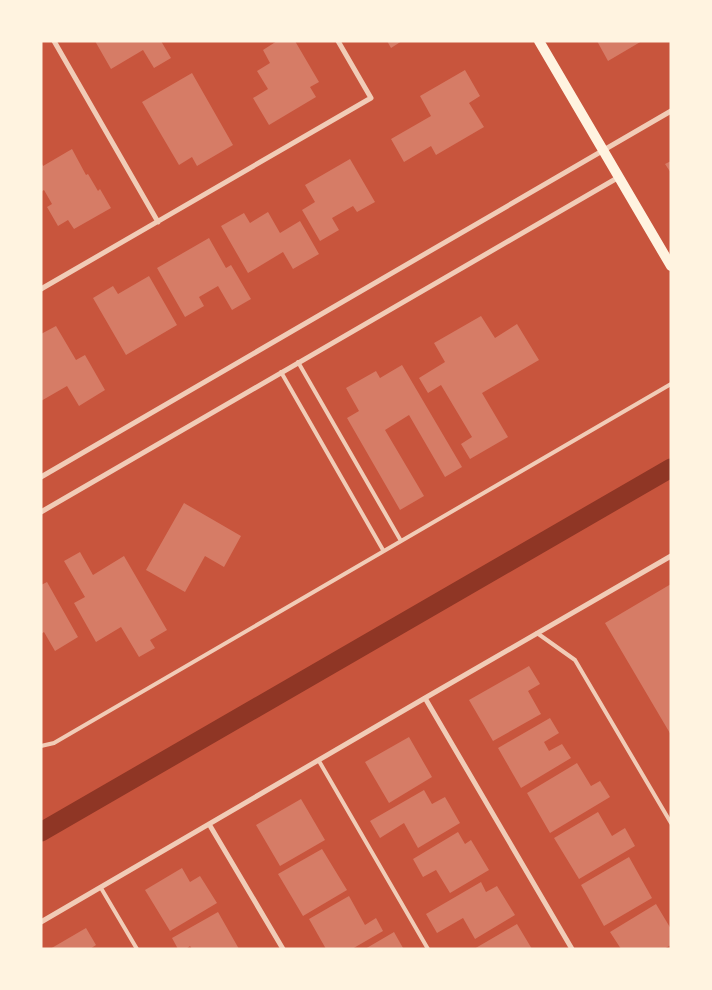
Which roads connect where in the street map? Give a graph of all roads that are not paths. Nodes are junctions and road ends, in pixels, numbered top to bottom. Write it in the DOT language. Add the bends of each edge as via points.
graph roads {
  1 [pos="54,41"];
  2 [pos="338,41"];
  3 [pos="539,41"];
  4 [pos="671,111"];
  5 [pos="603,150"];
  6 [pos="618,177"];
  7 [pos="158,222"];
  8 [pos="671,266"];
  9 [pos="41,289"];
  10 [pos="298,362"];
  11 [pos="281,372"];
  12 [pos="671,384"];
  13 [pos="41,477"];
  14 [pos="41,512"];
  15 [pos="401,541"];
  16 [pos="383,550"];
  17 [pos="671,556"];
  18 [pos="537,634"];
  19 [pos="425,698"];
  20 [pos="41,746"];
  21 [pos="318,761"];
  22 [pos="671,823"];
  23 [pos="209,824"];
  24 [pos="101,888"];
  25 [pos="41,922"];
  26 [pos="137,949"];
  27 [pos="282,949"];
  28 [pos="428,949"];
  29 [pos="572,949"];
  1 -- 7 [label="street"];
  2 -- 7 [label="street" via="371,98"];
  3 -- 5 [label="main road"];
  4 -- 5 [label="street"];
  5 -- 6 [label="main road"];
  5 -- 13 [label="street"];
  6 -- 8 [label="main road"];
  6 -- 10 [label="street"];
  7 -- 9 [label="street"];
  10 -- 11 [label="street"];
  10 -- 15 [label="lane"];
  11 -- 14 [label="street"];
  11 -- 16 [label="lane"];
  12 -- 15 [label="lane"];
  15 -- 16 [label="lane"];
  16 -- 20 [label="lane" via="54,743"];
  17 -- 18 [label="street"];
  18 -- 19 [label="street"];
  18 -- 22 [label="lane" via="575,660"];
  19 -- 21 [label="street"];
  19 -- 29 [label="street"];
  21 -- 23 [label="street"];
  21 -- 28 [label="lane"];
  23 -- 24 [label="street"];
  23 -- 27 [label="street"];
  24 -- 25 [label="street"];
  24 -- 26 [label="lane"];
}
